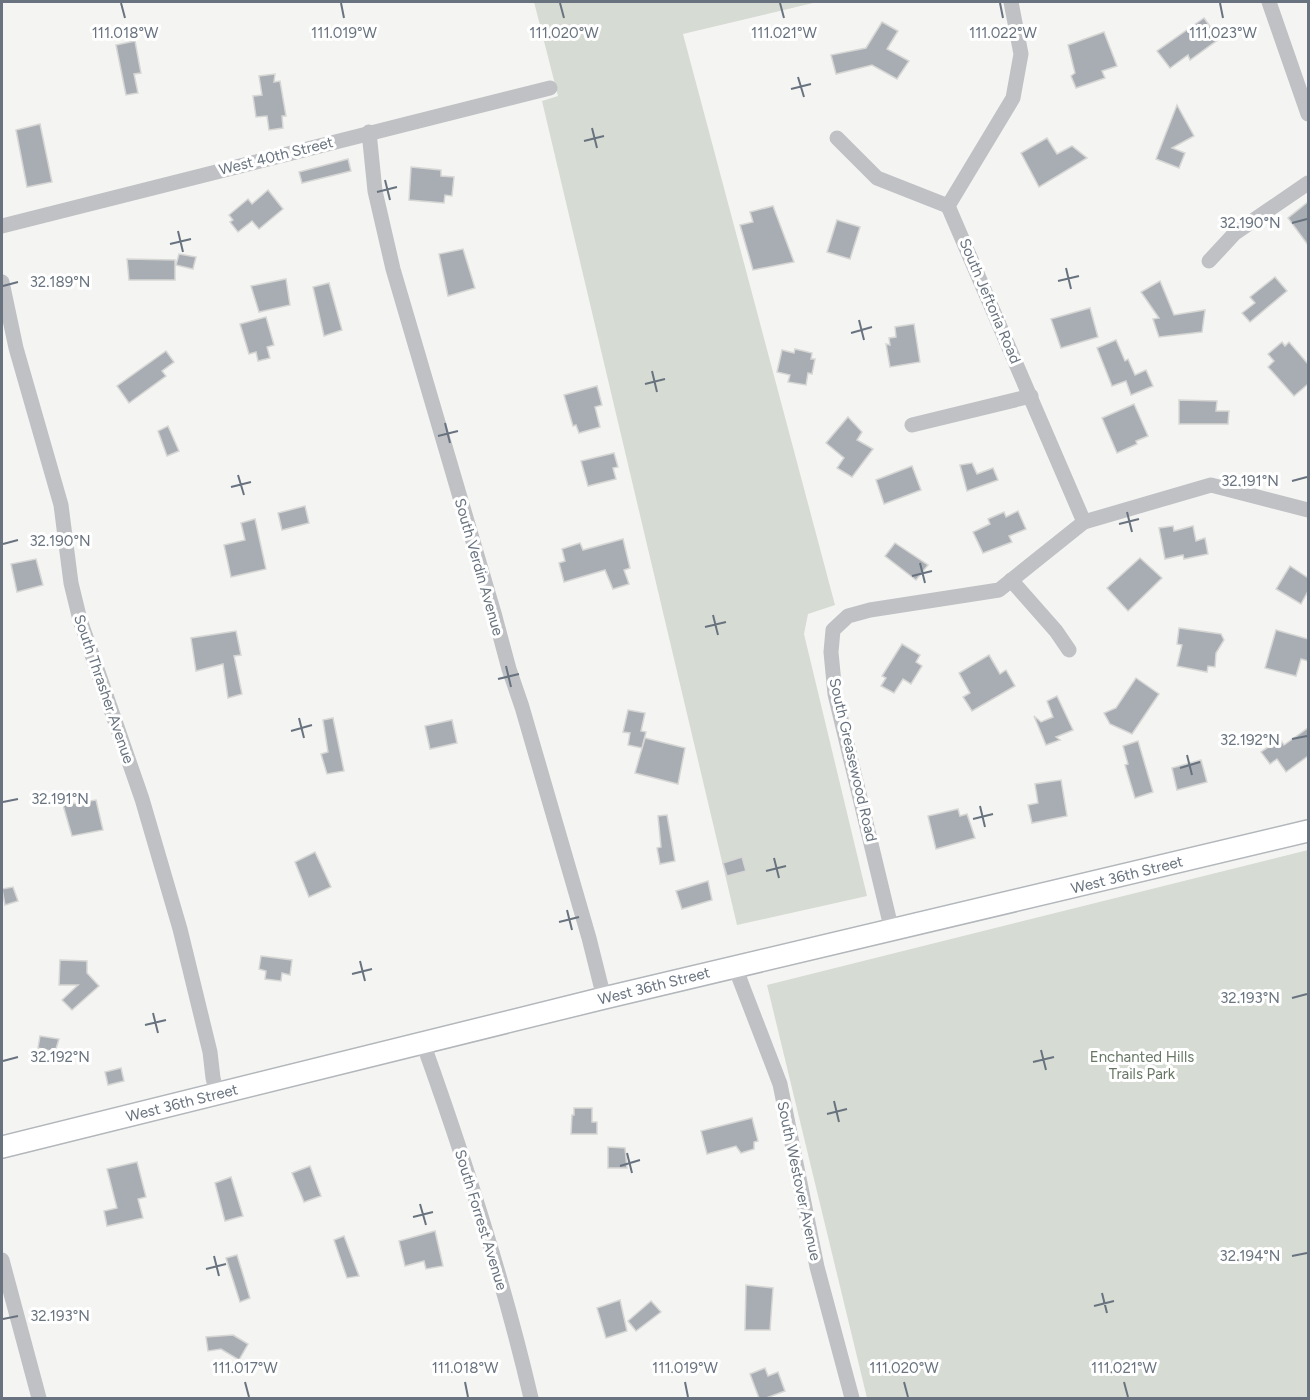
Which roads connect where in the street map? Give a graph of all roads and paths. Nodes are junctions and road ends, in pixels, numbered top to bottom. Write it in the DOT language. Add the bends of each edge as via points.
graph roads {
  1 [pos="1011,2"];
  2 [pos="1269,2"];
  3 [pos="550,88"];
  4 [pos="1308,114"];
  5 [pos="369,132"];
  6 [pos="837,138"];
  7 [pos="1308,183"];
  8 [pos="948,206"];
  9 [pos="2,226"];
  10 [pos="1209,261"];
  11 [pos="2,282"];
  12 [pos="1031,396"];
  13 [pos="912,424"];
  14 [pos="1308,510"];
  15 [pos="1084,522"];
  16 [pos="1011,580"];
  17 [pos="1069,650"];
  18 [pos="1308,831"];
  19 [pos="892,931"];
  20 [pos="735,967"];
  21 [pos="604,998"];
  22 [pos="423,1043"];
  23 [pos="217,1094"];
  24 [pos="2,1147"];
  25 [pos="2,1260"];
  26 [pos="39,1398"];
  27 [pos="531,1398"];
  28 [pos="852,1398"];
  1 -- 8 [label="street" via="1021,54 1014,98"];
  2 -- 4 [label="street"];
  3 -- 5 [label="street, West 40th Street"];
  5 -- 9 [label="street, West 40th Street"];
  5 -- 21 [label="street, South Verdin Avenue" via="376,200 393,269"];
  6 -- 8 [label="street" via="877,178"];
  7 -- 10 [label="street" via="1235,233"];
  8 -- 12 [label="street, South Jeftoria Road"];
  11 -- 23 [label="street, South Thrasher Avenue" via="16,348 62,505 71,584 80,620 180,929"];
  12 -- 13 [label="street"];
  12 -- 15 [label="street, South Jeftoria Road"];
  14 -- 15 [label="street" via="1211,485"];
  15 -- 16 [label="street, South Greasewood Road"];
  16 -- 17 [label="street"];
  16 -- 19 [label="street, South Greasewood Road" via="999,590 848,616 833,630 835,694"];
  18 -- 19 [label="street, West 36th Street"];
  19 -- 20 [label="street, West 36th Street"];
  20 -- 21 [label="street, West 36th Street"];
  20 -- 28 [label="street, South Westover Avenue" via="780,1084 817,1268"];
  21 -- 22 [label="street, West 36th Street"];
  22 -- 23 [label="street, West 36th Street"];
  22 -- 27 [label="street, South Forrest Avenue" via="484,1222"];
  23 -- 24 [label="street, West 36th Street"];
  25 -- 26 [label="street"];
}
